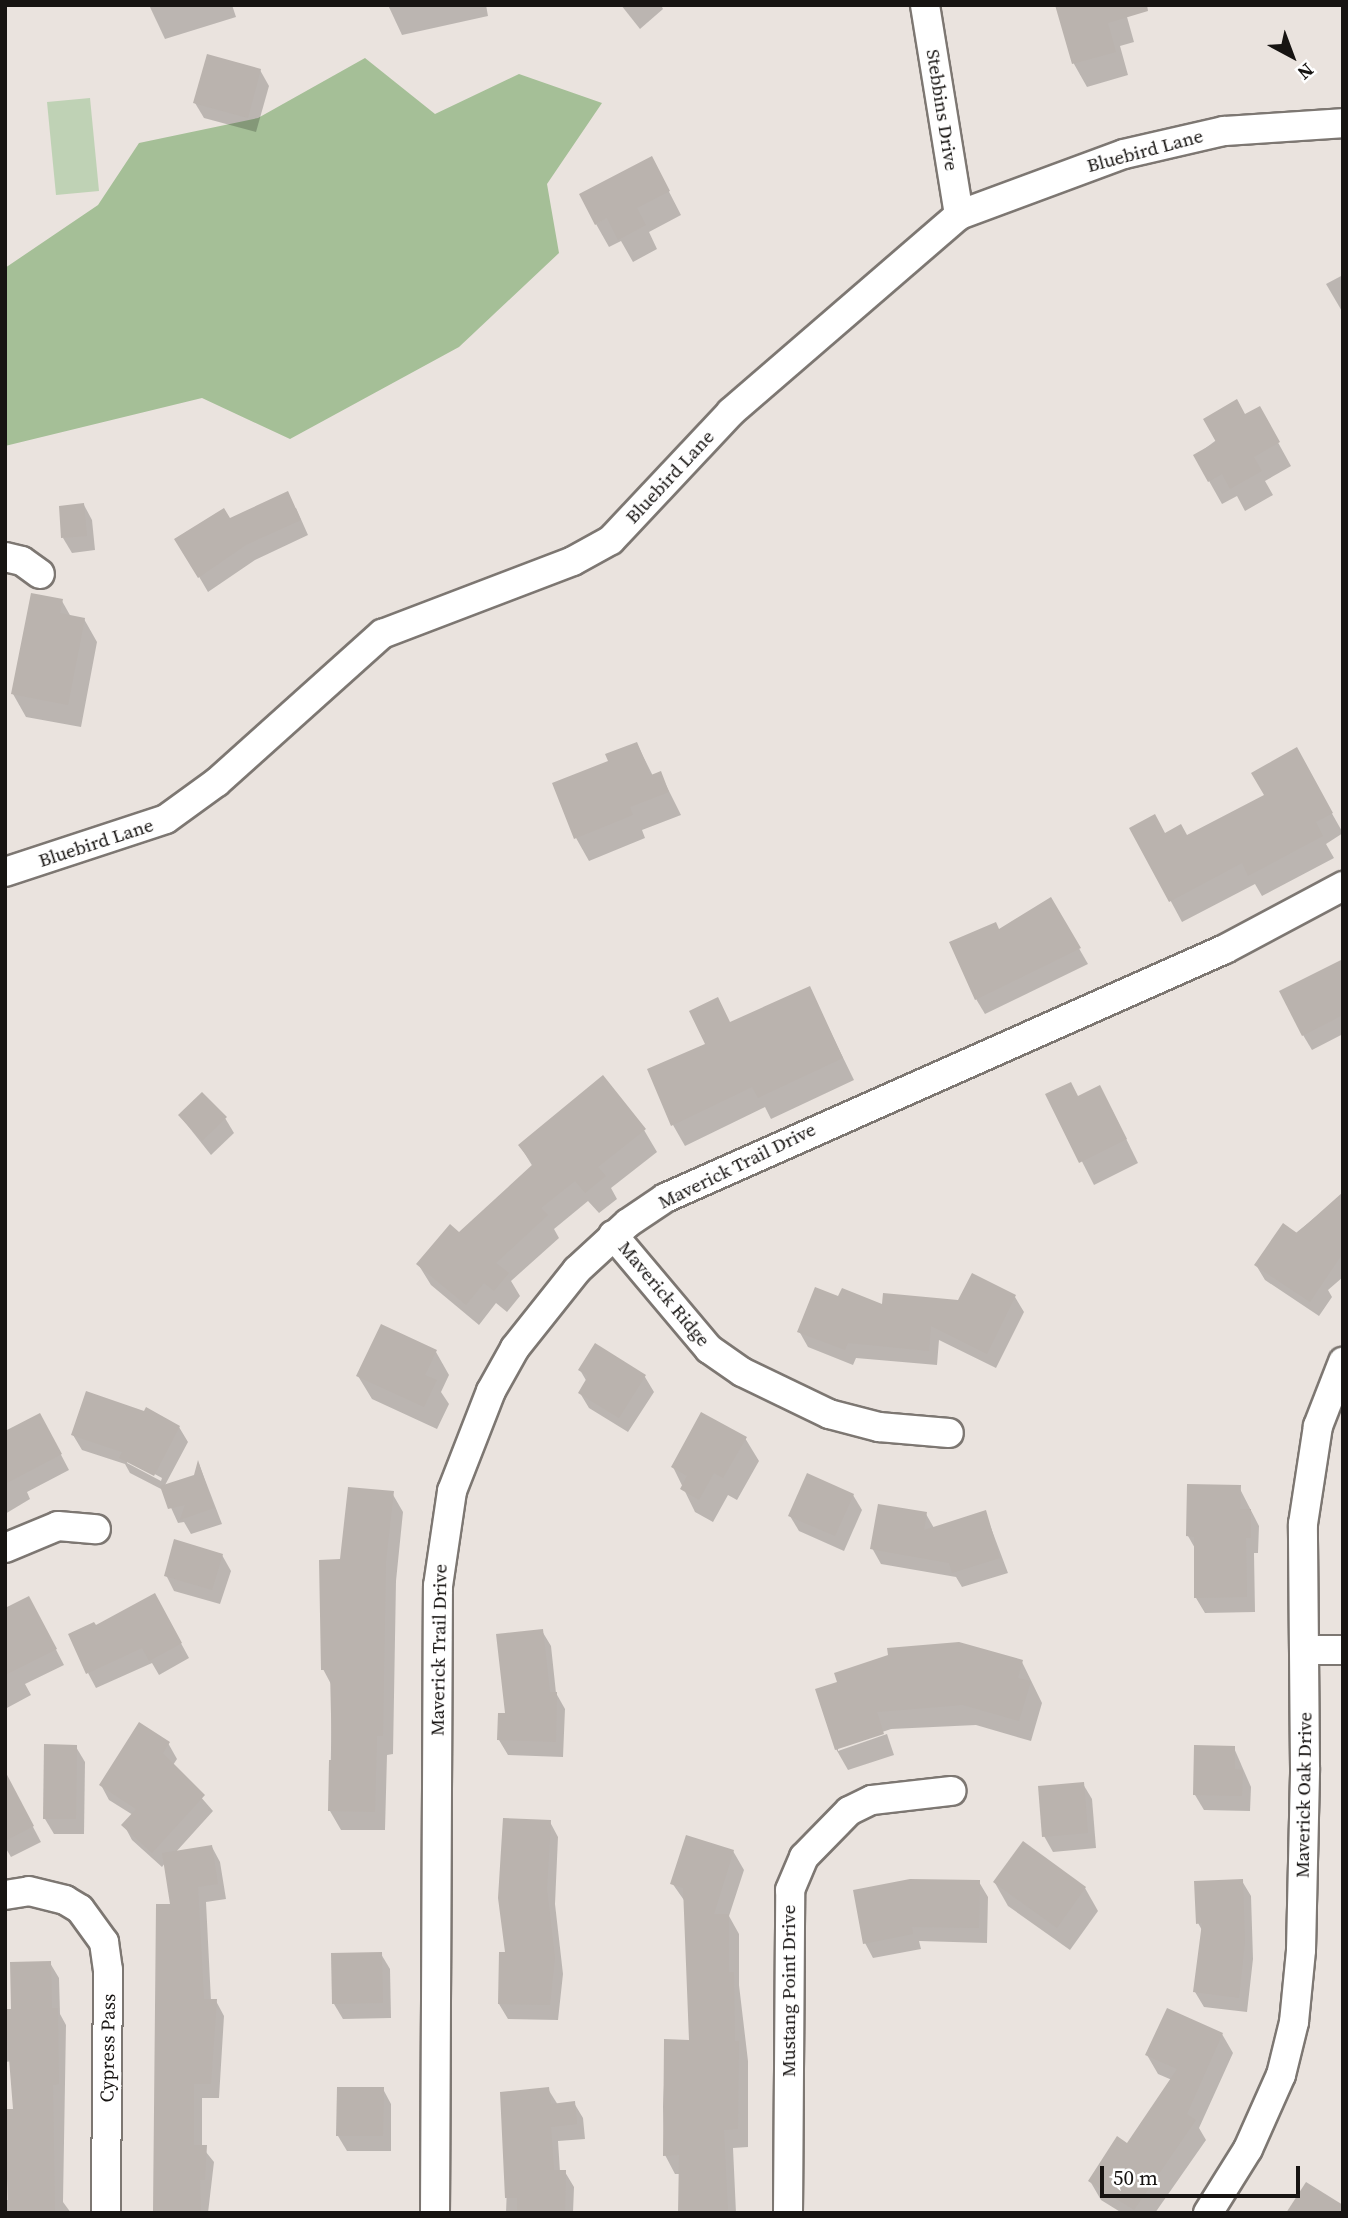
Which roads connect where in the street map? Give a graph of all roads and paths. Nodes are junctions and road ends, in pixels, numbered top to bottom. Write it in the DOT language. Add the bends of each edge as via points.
graph roads {
  1 [pos="925,5"];
  2 [pos="1343,123"];
  3 [pos="959,215"];
  4 [pos="5,557"];
  5 [pos="40,574"];
  6 [pos="5,872"];
  7 [pos="1343,886"];
  8 [pos="613,1235"];
  9 [pos="1343,1362"];
  10 [pos="949,1433"];
  11 [pos="96,1529"];
  12 [pos="5,1548"];
  13 [pos="1305,1650"];
  14 [pos="1343,1650"];
  15 [pos="951,1791"];
  16 [pos="5,1895"];
  17 [pos="106,2213"];
  18 [pos="435,2213"];
  19 [pos="788,2213"];
  20 [pos="1208,2213"];
  1 -- 3 [label="street, Stebbins Drive"];
  2 -- 3 [label="street, Bluebird Lane" via="1224,131 1137,151 993,198"];
  3 -- 6 [label="street, Bluebird Lane" via="731,412 611,540 573,561 383,634 217,782 166,819"];
  4 -- 5 [label="street" via="22,561"];
  7 -- 8 [label="street, Maverick Trail Drive" via="1225,948 702,1178"];
  8 -- 10 [label="street, Maverick Ridge" via="709,1349 742,1372 830,1414 879,1427"];
  8 -- 18 [label="street, Maverick Trail Drive" via="548,1302 491,1391 452,1491 443,1535 438,1600"];
  9 -- 13 [label="street, Maverick Oak Drive" via="1318,1426 1308,1478 1303,1524"];
  11 -- 12 [label="street" via="58,1526"];
  13 -- 14 [label="street"];
  13 -- 20 [label="street, Maverick Oak Drive" via="1301,1950 1294,2022 1281,2075 1259,2124"];
  15 -- 19 [label="street, Mustang Point Drive" via="872,1800 849,1811 804,1857 790,1890"];
  16 -- 17 [label="street, Cypress Pass" via="29,1891 65,1900 80,1909 98,1931 108,1970"];
}
